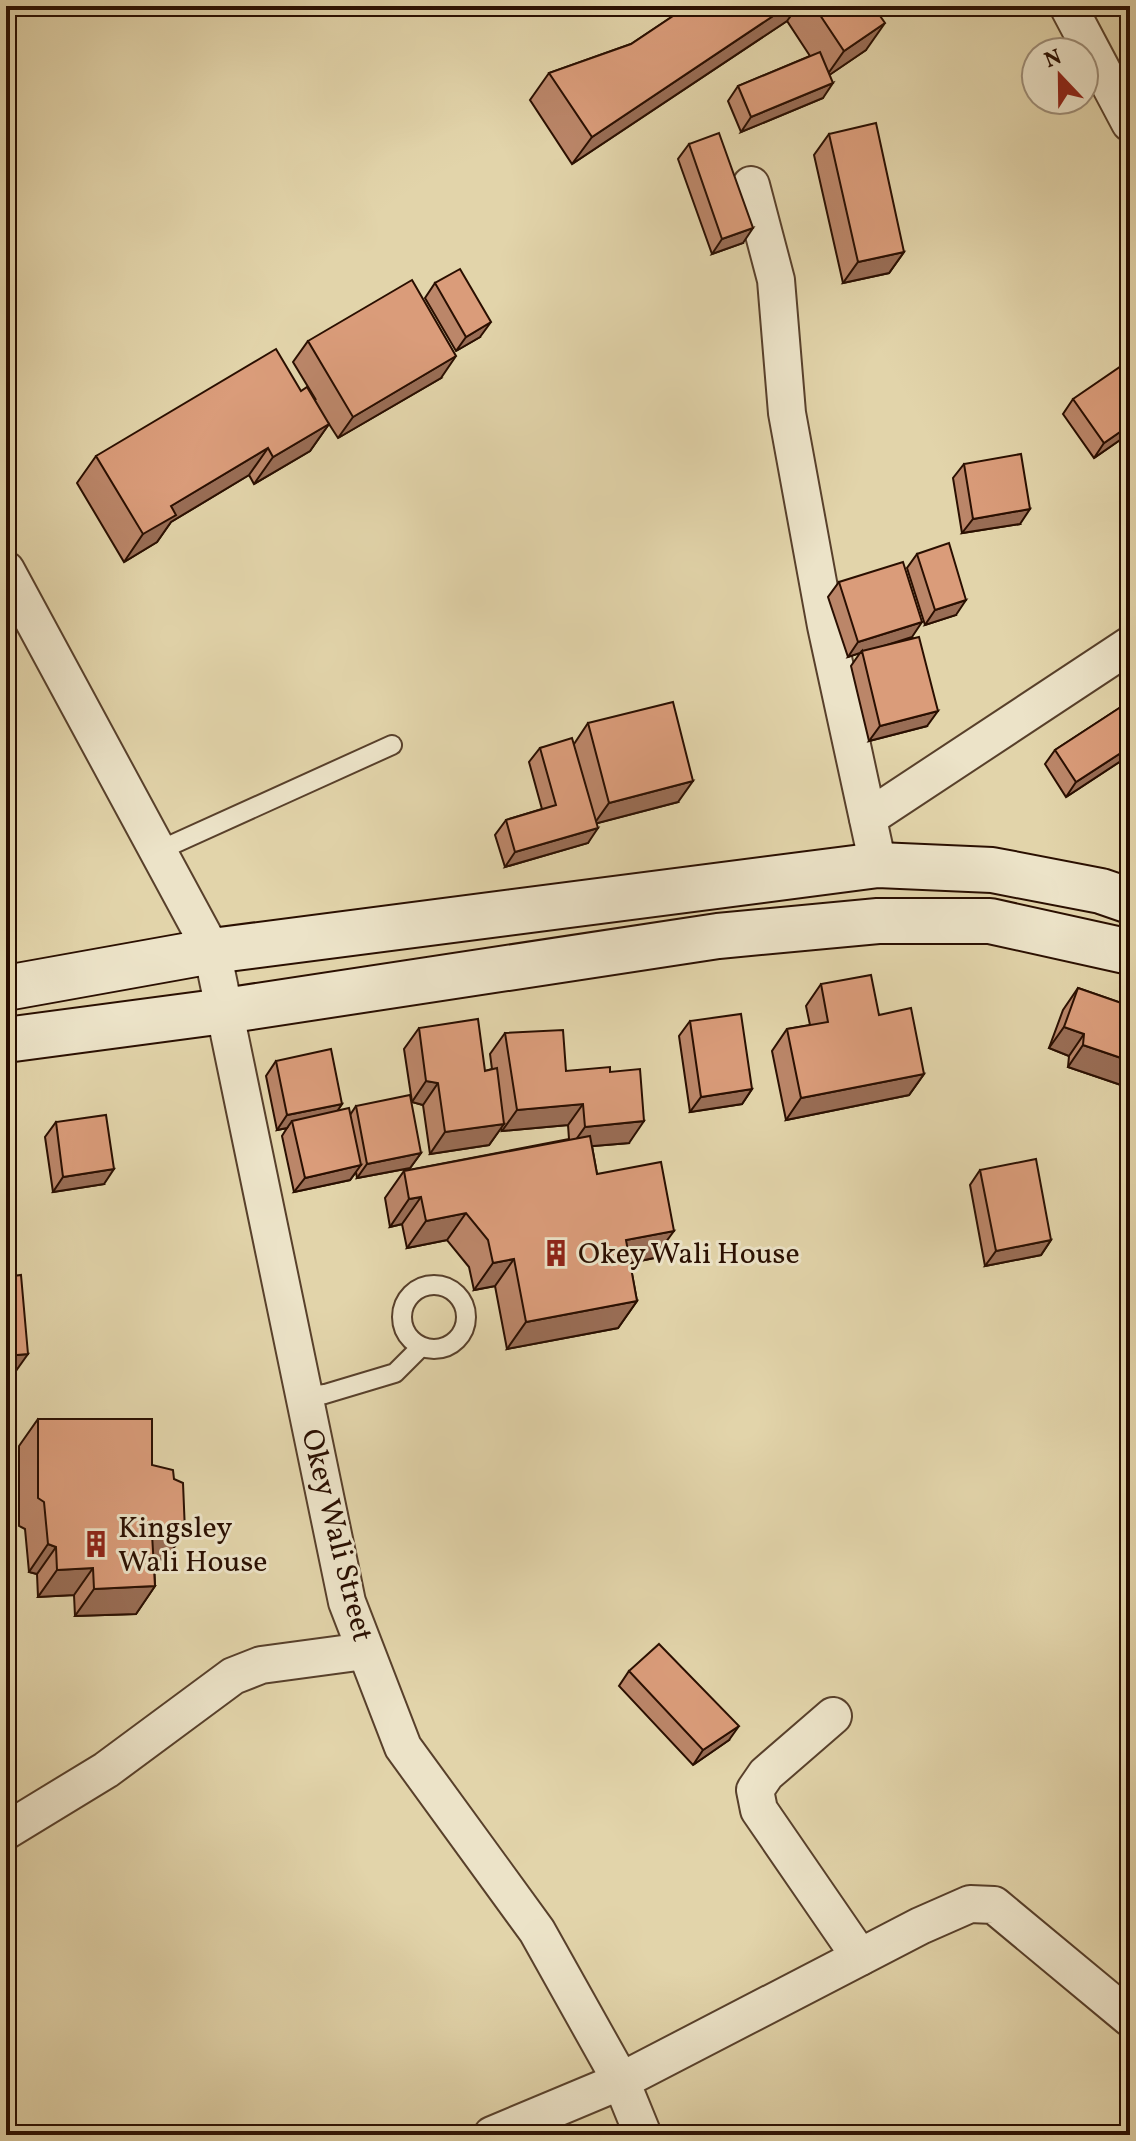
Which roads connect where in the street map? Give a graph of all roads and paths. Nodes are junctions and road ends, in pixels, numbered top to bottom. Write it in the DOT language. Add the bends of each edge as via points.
graph roads {
  1 [pos="1068,6"];
  2 [pos="1130,123"];
  3 [pos="751,185"];
  4 [pos="6,570"];
  5 [pos="1130,645"];
  6 [pos="392,745"];
  7 [pos="868,818"];
  8 [pos="158,851"];
  9 [pos="878,865"];
  10 [pos="1130,901"];
  11 [pos="212,951"];
  12 [pos="1130,952"];
  13 [pos="6,988"];
  14 [pos="224,1011"];
  15 [pos="6,1040"];
  16 [pos="421,1347"];
  17 [pos="304,1397"];
  18 [pos="365,1651"];
  19 [pos="833,1716"];
  20 [pos="6,1831"];
  21 [pos="860,1957"];
  22 [pos="1129,2015"];
  23 [pos="621,2081"];
  24 [pos="492,2135"];
  25 [pos="643,2135"];
  1 -- 2 [label="street"];
  3 -- 7 [label="street" via="776,280 787,413"];
  4 -- 8 [label="street, Okey Wali Street"];
  5 -- 7 [label="street"];
  6 -- 8 [label="lane"];
  7 -- 9 [label="street"];
  8 -- 11 [label="street, Okey Wali Street"];
  9 -- 10 [label="main road" via="992,870"];
  9 -- 11 [label="main road"];
  11 -- 13 [label="main road"];
  11 -- 14 [label="street, Okey Wali Street"];
  12 -- 14 [label="main road" via="990,921 878,921 718,936"];
  14 -- 15 [label="main road"];
  14 -- 17 [label="street, Okey Wali Street"];
  16 -- 17 [label="lane" via="395,1373"];
  17 -- 18 [label="street, Okey Wali Street" via="347,1602"];
  18 -- 20 [label="street" via="261,1665 233,1676 106,1770"];
  18 -- 23 [label="street, Okey Wali Street" via="403,1747 537,1931"];
  19 -- 21 [label="street" via="766,1774 755,1790 759,1810"];
  21 -- 22 [label="street" via="970,1904 994,1905"];
  21 -- 23 [label="street"];
  23 -- 24 [label="street"];
  23 -- 25 [label="street, Okey Wali Street"];
}
